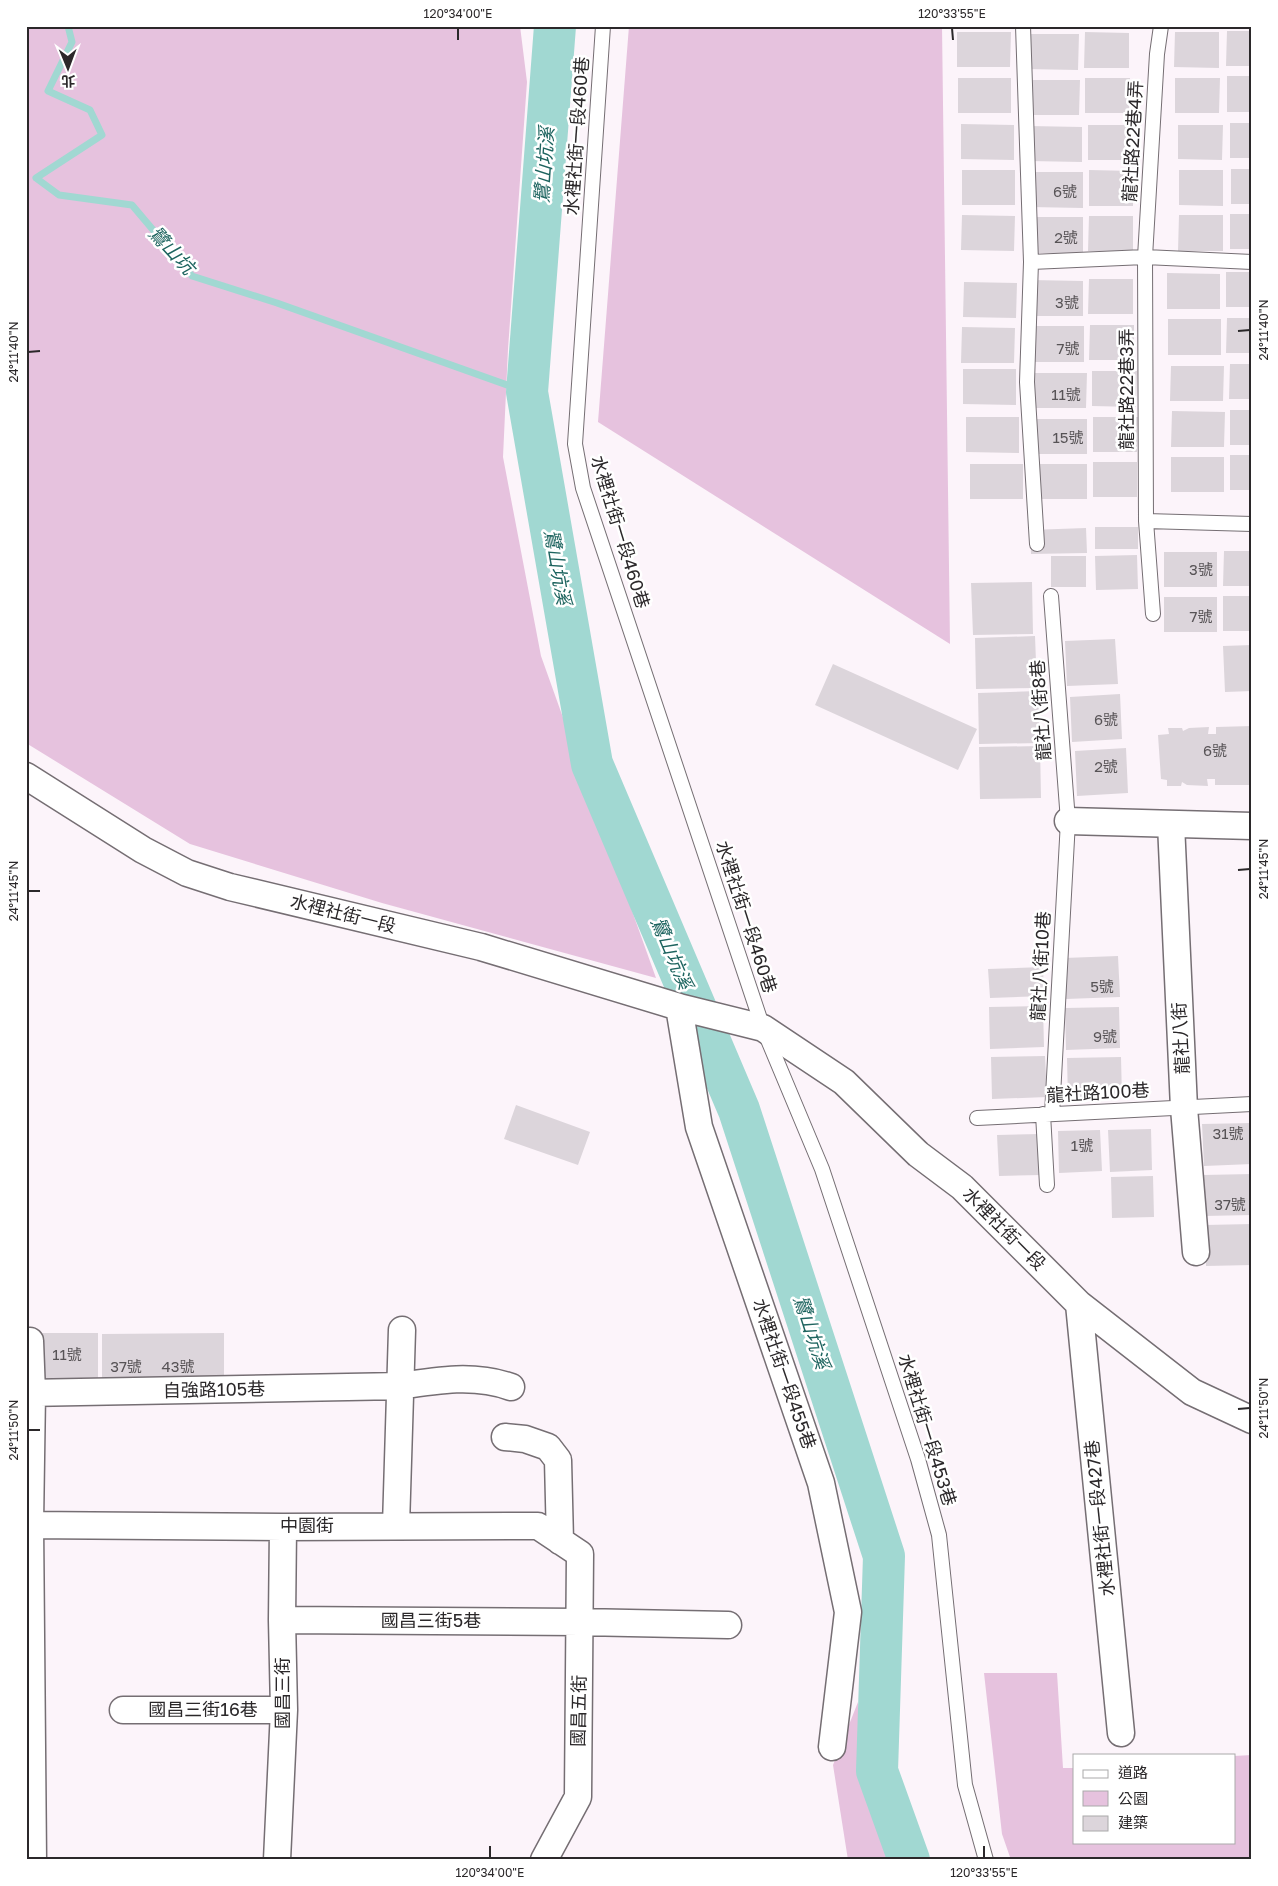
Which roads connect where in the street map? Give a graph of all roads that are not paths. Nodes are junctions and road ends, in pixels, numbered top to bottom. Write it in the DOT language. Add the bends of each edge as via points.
graph roads {
  1 [pos="603,26"];
  2 [pos="1023,26"];
  3 [pos="1161,26"];
  4 [pos="1145,258"];
  5 [pos="1031,262"];
  6 [pos="1252,262"];
  7 [pos="1146,521"];
  8 [pos="1252,524"];
  9 [pos="1037,544"];
  10 [pos="1051,596"];
  11 [pos="1153,614"];
  12 [pos="26,776"];
  13 [pos="1068,821"];
  14 [pos="1171,824"];
  15 [pos="1252,826"];
  16 [pos="679,1006"];
  17 [pos="763,1028"];
  18 [pos="1252,1104"];
  19 [pos="1184,1108"];
  20 [pos="1047,1114"];
  21 [pos="977,1118"];
  22 [pos="1047,1185"];
  23 [pos="1196,1252"];
  24 [pos="1079,1304"];
  25 [pos="402,1330"];
  26 [pos="30,1341"];
  27 [pos="401,1386"];
  28 [pos="511,1387"];
  29 [pos="29,1393"];
  30 [pos="1252,1420"];
  31 [pos="505,1437"];
  32 [pos="28,1524"];
  33 [pos="283,1526"];
  34 [pos="396,1526"];
  35 [pos="570,1547"];
  36 [pos="282,1620"];
  37 [pos="580,1622"];
  38 [pos="728,1625"];
  39 [pos="123,1710"];
  40 [pos="284,1710"];
  41 [pos="1121,1733"];
  42 [pos="832,1747"];
  43 [pos="33,1860"];
  44 [pos="277,1860"];
  45 [pos="544,1860"];
  46 [pos="986,1860"];
  1 -- 17 [label="lane, 水裡社街一段460巷" via="575,444 583,488"];
  2 -- 5 [label="lane"];
  3 -- 4 [label="lane, 龍社路22巷4弄"];
  4 -- 5 [label="lane"];
  4 -- 6 [label="lane"];
  4 -- 7 [label="lane, 龍社路22巷3弄"];
  5 -- 9 [label="lane" via="1027,382"];
  7 -- 8 [label="lane"];
  7 -- 11 [label="lane, 龍社路22巷3弄"];
  10 -- 13 [label="lane, 龍社八街8巷"];
  12 -- 16 [label="street, 水裡社街一段" via="143,850 188,873 230,887 481,948"];
  13 -- 14 [label="street"];
  13 -- 20 [label="lane, 龍社八街10巷"];
  14 -- 15 [label="street"];
  14 -- 19 [label="street, 龍社八街"];
  16 -- 17 [label="street, 水裡社街一段"];
  16 -- 42 [label="street, 水裡社街一段455巷" via="699,1127 821,1483 846,1602 848,1612"];
  17 -- 24 [label="street, 水裡社街一段" via="844,1082 918,1154 962,1187"];
  17 -- 46 [label="lane, 水裡社街一段453巷" via="822,1169 918,1459 939,1535 965,1785"];
  18 -- 19 [label="lane, 龍社路100巷"];
  19 -- 20 [label="lane, 龍社路100巷"];
  19 -- 23 [label="street, 龍社八街"];
  20 -- 21 [label="lane, 龍社路100巷"];
  20 -- 22 [label="lane, 龍社八街10巷"];
  24 -- 30 [label="street, 水裡社街一段" via="1192,1392"];
  24 -- 41 [label="street, 水裡社街一段427巷"];
  25 -- 27 [label="street"];
  26 -- 29 [label="street"];
  27 -- 28 [label="street, 自強路105巷" via="475,1378"];
  27 -- 29 [label="street, 自強路105巷"];
  27 -- 34 [label="street"];
  29 -- 32 [label="street"];
  31 -- 35 [label="street, 國昌五街" via="525,1439 548,1447 558,1460"];
  32 -- 33 [label="street, 中園街"];
  32 -- 43 [label="street"];
  33 -- 34 [label="street, 中園街"];
  33 -- 36 [label="street, 國昌三街"];
  34 -- 35 [label="street, 中園街" via="538,1526"];
  35 -- 37 [label="street, 國昌五街"];
  36 -- 37 [label="street, 國昌三街5巷"];
  36 -- 40 [label="street, 國昌三街"];
  37 -- 38 [label="street, 國昌三街5巷"];
  37 -- 45 [label="street, 國昌五街" via="578,1797"];
  39 -- 40 [label="street, 國昌三街16巷"];
  40 -- 44 [label="street, 國昌三街"];
}
